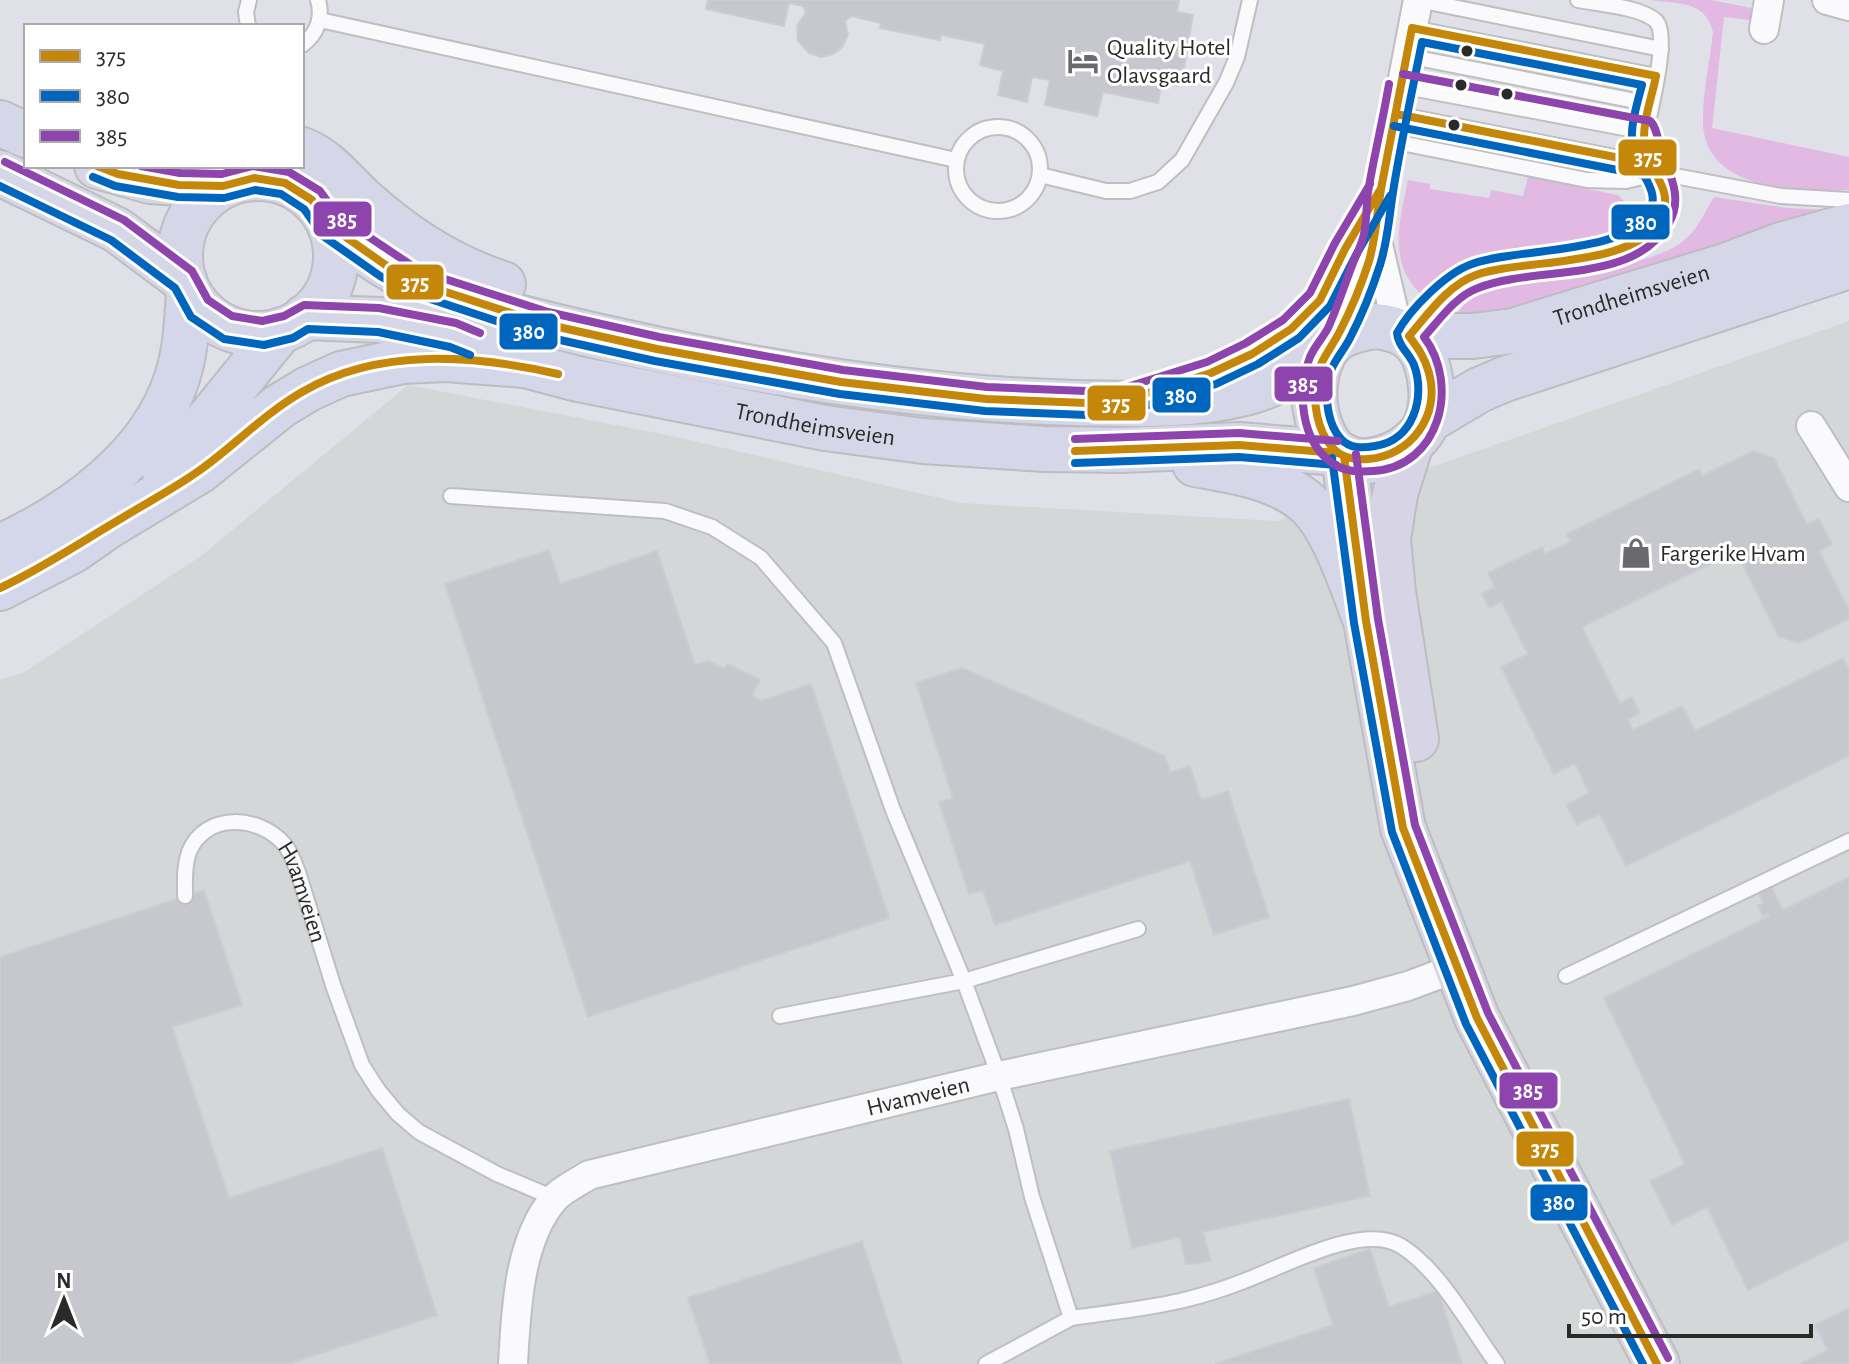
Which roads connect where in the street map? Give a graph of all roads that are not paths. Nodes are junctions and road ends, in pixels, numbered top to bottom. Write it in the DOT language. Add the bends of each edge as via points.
graph roads {
  1 [pos="249,0"];
  2 [pos="318,0"];
  3 [pos="1250,0"];
  4 [pos="1418,0"];
  5 [pos="1578,0"];
  6 [pos="1769,0"];
  7 [pos="1827,0"];
  8 [pos="1849,6"];
  9 [pos="320,20"];
  10 [pos="248,24"];
  11 [pos="1412,28"];
  12 [pos="1764,29"];
  13 [pos="304,43"];
  14 [pos="1661,49"];
  15 [pos="1407,56"];
  16 [pos="1656,76"];
  17 [pos="1401,86"];
  18 [pos="1651,104"];
  19 [pos="1396,114"];
  20 [pos="0,123"];
  21 [pos="1645,132"];
  22 [pos="24,134"];
  23 [pos="1391,141"];
  24 [pos="304,151"];
  25 [pos="956,160"];
  26 [pos="104,168"];
  27 [pos="1654,168"];
  28 [pos="0,173"];
  29 [pos="1040,175"];
  30 [pos="223,186"];
  31 [pos="1380,190"];
  32 [pos="1849,200"];
  33 [pos="330,226"];
  34 [pos="1849,226"];
  35 [pos="1376,236"];
  36 [pos="1849,266"];
  37 [pos="186,286"];
  38 [pos="293,324"];
  39 [pos="586,333"];
  40 [pos="1404,333"];
  41 [pos="1330,348"];
  42 [pos="525,365"];
  43 [pos="1113,404"];
  44 [pos="1811,426"];
  45 [pos="1419,432"];
  46 [pos="1122,450"];
  47 [pos="1340,455"];
  48 [pos="1849,487"];
  49 [pos="451,496"];
  50 [pos="108,526"];
  51 [pos="0,547"];
  52 [pos="0,588"];
  53 [pos="1366,621"];
  54 [pos="1849,841"];
  55 [pos="185,896"];
  56 [pos="1434,908"];
  57 [pos="1138,929"];
  58 [pos="1456,968"];
  59 [pos="1566,976"];
  60 [pos="964,981"];
  61 [pos="780,1016"];
  62 [pos="999,1076"];
  63 [pos="554,1198"];
  64 [pos="1071,1318"];
  65 [pos="513,1364"];
  66 [pos="986,1364"];
  67 [pos="1497,1364"];
  68 [pos="1657,1364"];
  1 -- 10 [label="lane"];
  2 -- 9 [label="lane"];
  3 -- 29 [label="lane" via="1226,83 1182,160 1158,182 1130,191 1106,191"];
  4 -- 11 [label="street"];
  4 -- 14 [label="lane"];
  5 -- 14 [label="lane" via="1644,14 1659,26"];
  6 -- 12 [label="street"];
  7 -- 8 [label="street"];
  9 -- 13 [label="lane"];
  9 -- 25 [label="lane"];
  11 -- 15 [label="street"];
  11 -- 16 [label="lane"];
  14 -- 16 [label="lane"];
  15 -- 17 [label="street"];
  15 -- 18 [label="lane"];
  16 -- 18 [label="lane"];
  17 -- 19 [label="street"];
  17 -- 21 [label="lane"];
  18 -- 21 [label="lane"];
  19 -- 23 [label="street"];
  19 -- 27 [label="lane"];
  20 -- 22 [label="highway"];
  21 -- 27 [label="lane" via="1645,154"];
  23 -- 27 [label="lane" via="1587,180 1626,181"];
  23 -- 31 [label="street"];
  24 -- 39 [label="highway" via="442,258 538,296"];
  25 -- 29 [label="lane" via="974,134 988,128 1010,129 1031,142"];
  25 -- 29 [label="lane" via="963,193 990,211 1013,209 1030,198"];
  26 -- 30 [label="highway" via="150,181"];
  27 -- 32 [label="lane" via="1781,196"];
  27 -- 40 [label="lane" via="1665,203 1647,236 1622,247 1474,275"];
  28 -- 37 [label="highway" via="117,230"];
  30 -- 33 [label="highway" via="254,178 285,183 312,200"];
  30 -- 37 [label="highway" via="207,196 186,226 180,261"];
  31 -- 35 [label="street"];
  31 -- 43 [label="street" via="1320,300 1291,329 1211,373"];
  33 -- 38 [label="highway" via="335,246 332,276 319,303"];
  33 -- 39 [label="highway, Trondheimsveien" via="415,282"];
  34 -- 40 [label="highway, Trondheimsveien" via="1513,331 1473,336"];
  35 -- 40 [label="street"];
  35 -- 41 [label="street"];
  36 -- 45 [label="highway, Trondheimsveien" via="1505,379 1460,400"];
  37 -- 38 [label="highway" via="199,308 228,328 263,333"];
  37 -- 51 [label="highway" via="186,334 178,376 148,434 76,504"];
  38 -- 42 [label="highway, Trondheimsveien" via="379,320 410,325 454,335"];
  38 -- 50 [label="highway" via="179,458"];
  39 -- 43 [label="highway, Trondheimsveien" via="856,384 986,399"];
  40 -- 41 [label="highway" via="1374,326"];
  40 -- 45 [label="highway" via="1417,345 1428,369 1432,397"];
  41 -- 43 [label="highway, Trondheimsveien" via="1247,393"];
  41 -- 47 [label="highway" via="1316,377 1316,410 1327,440"];
  42 -- 46 [label="highway, Trondheimsveien" via="825,428 984,446"];
  42 -- 50 [label="highway" via="403,361 341,374 289,400 199,471"];
  44 -- 48 [label="street"];
  45 -- 47 [label="highway" via="1386,457 1354,460"];
  45 -- 56 [label="main road" via="1390,517 1389,549"];
  46 -- 47 [label="highway, Trondheimsveien" via="1239,445"];
  46 -- 53 [label="highway" via="1247,474 1292,491 1323,525"];
  47 -- 53 [label="main road"];
  49 -- 60 [label="lane" via="665,511 712,527 761,558 834,643 893,810"];
  50 -- 52 [label="highway" via="52,563"];
  53 -- 56 [label="main road" via="1403,828"];
  54 -- 59 [label="lane"];
  55 -- 63 [label="lane, Hvamveien" via="189,853 215,825 253,823 276,836 298,872 362,1065 378,1090 419,1132"];
  56 -- 58 [label="main road"];
  57 -- 60 [label="lane"];
  58 -- 62 [label="street, Hvamveien" via="1353,1001"];
  58 -- 68 [label="main road"];
  60 -- 61 [label="lane"];
  60 -- 62 [label="lane"];
  62 -- 63 [label="street, Hvamveien" via="589,1175"];
  62 -- 64 [label="lane"];
  63 -- 65 [label="street, Hvamveien" via="530,1241 516,1300"];
  64 -- 66 [label="lane"];
  64 -- 67 [label="lane" via="1180,1301 1345,1243 1375,1238 1401,1246 1430,1271"];
}
